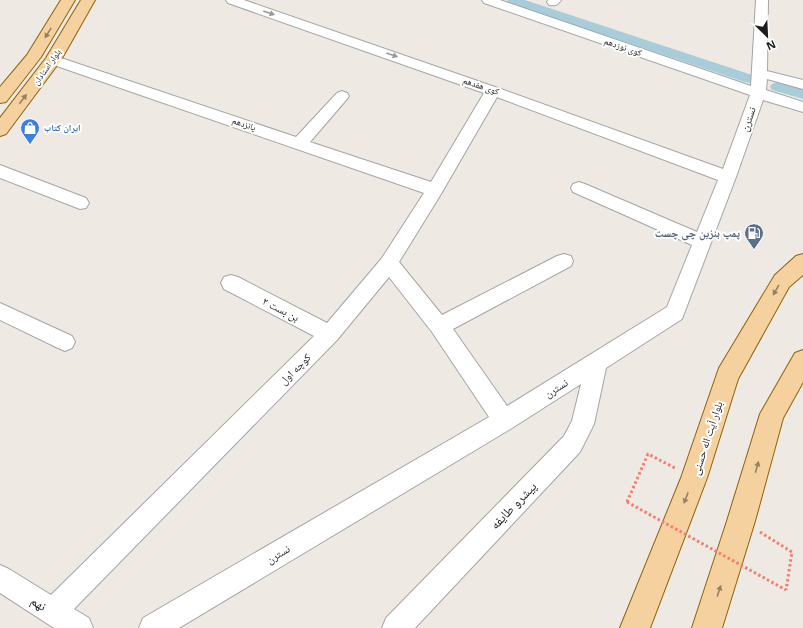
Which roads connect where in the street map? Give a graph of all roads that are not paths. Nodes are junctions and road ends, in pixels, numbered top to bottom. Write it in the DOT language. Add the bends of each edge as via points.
graph roads {
  1 [pos="68,0"];
  2 [pos="88,0"];
  3 [pos="232,0"];
  4 [pos="488,0"];
  5 [pos="762,0"];
  6 [pos="53,60"];
  7 [pos="760,73"];
  8 [pos="803,85"];
  9 [pos="493,91"];
  10 [pos="758,93"];
  11 [pos="342,96"];
  12 [pos="0,98"];
  13 [pos="803,107"];
  14 [pos="0,130"];
  15 [pos="300,143"];
  16 [pos="0,171"];
  17 [pos="728,177"];
  18 [pos="579,188"];
  19 [pos="435,190"];
  20 [pos="80,203"];
  21 [pos="702,242"];
  22 [pos="564,261"];
  23 [pos="803,262"];
  24 [pos="389,263"];
  25 [pos="231,283"];
  26 [pos="0,311"];
  27 [pos="439,326"];
  28 [pos="330,334"];
  29 [pos="65,342"];
  30 [pos="803,360"];
  31 [pos="596,363"];
  32 [pos="504,420"];
  33 [pos="0,578"];
  34 [pos="53,612"];
  35 [pos="79,628"];
  36 [pos="153,628"];
  37 [pos="396,628"];
  38 [pos="635,628"];
  39 [pos="707,628"];
  1 -- 12 [label="main road, بلوار استادان, one-way" via="33,57"];
  2 -- 6 [label="main road, بلوار استادان"];
  3 -- 9 [label="street, کوی هفدهم, one-way"];
  4 -- 10 [label="street, کوی نوزدهم"];
  5 -- 7 [label="street, نسترن"];
  14 -- 6 [label="main road, بلوار استادان, one-way"];
  6 -- 15 [label="street, پانزدهم"];
  7 -- 8 [label="street"];
  7 -- 10 [label="street, نسترن"];
  9 -- 17 [label="street, کوی هفدهم"];
  9 -- 19 [label="street, کوچه اول"];
  10 -- 13 [label="street, کوی نوزدهم"];
  10 -- 17 [label="street, نسترن"];
  11 -- 15 [label="street"];
  15 -- 19 [label="street, پانزدهم"];
  16 -- 20 [label="street"];
  17 -- 21 [label="street, نسترن"];
  18 -- 21 [label="street"];
  19 -- 24 [label="street, کوچه اول"];
  21 -- 31 [label="street, نسترن" via="675,313"];
  22 -- 27 [label="street"];
  23 -- 38 [label="main road, بلوار آیت اله حسنی, one-way" via="782,281 727,376 694,478"];
  24 -- 27 [label="street"];
  24 -- 28 [label="street, کوچه اول"];
  25 -- 28 [label="street, بن بست ۲"];
  26 -- 29 [label="street"];
  27 -- 32 [label="street"];
  28 -- 34 [label="street, کوچه اول"];
  39 -- 30 [label="main road, one-way" via="772,414"];
  31 -- 32 [label="street, نسترن"];
  31 -- 37 [label="street, پیشرو طایفه" via="583,424 572,444"];
  32 -- 36 [label="street, نسترن"];
  33 -- 34 [label="street, نهم"];
  34 -- 35 [label="street, نهم"];
}
